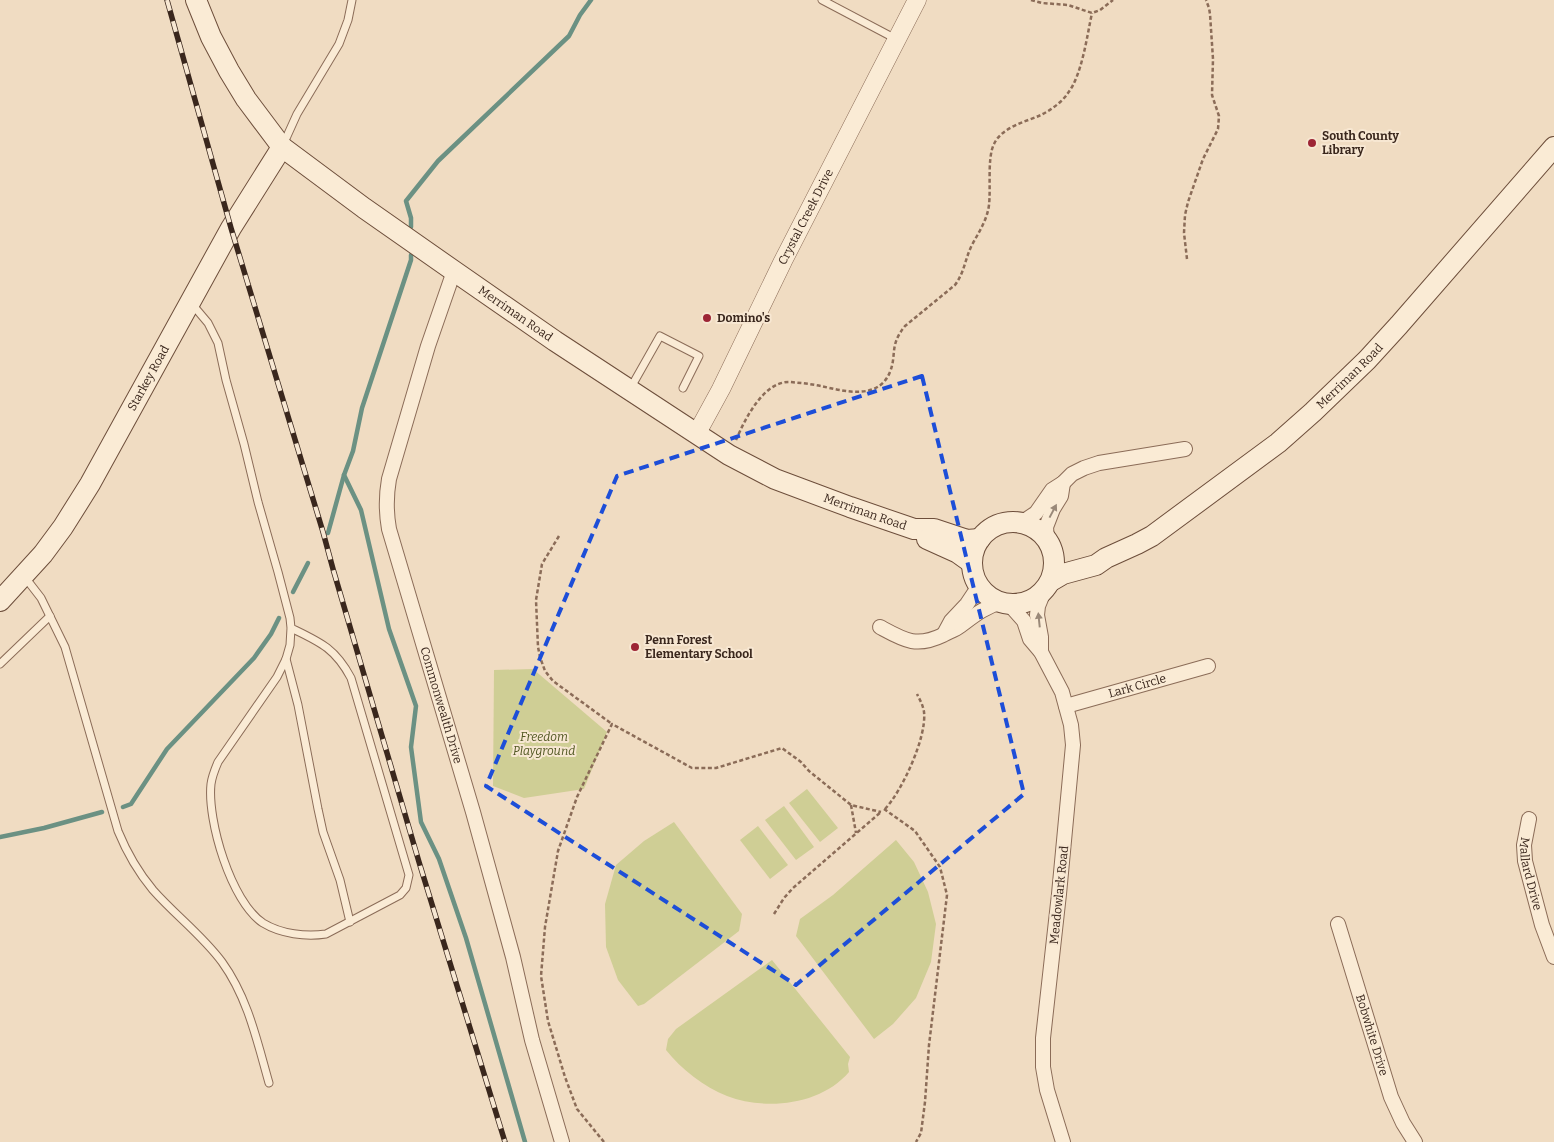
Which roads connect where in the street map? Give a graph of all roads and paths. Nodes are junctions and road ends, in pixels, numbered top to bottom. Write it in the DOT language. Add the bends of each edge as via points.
graph roads {
  1 [pos="196,0"];
  2 [pos="352,0"];
  3 [pos="822,0"];
  4 [pos="916,0"];
  5 [pos="1031,0"];
  6 [pos="1113,0"];
  7 [pos="1206,0"];
  8 [pos="1092,13"];
  9 [pos="896,39"];
  10 [pos="282,147"];
  11 [pos="1554,147"];
  12 [pos="1186,259"];
  13 [pos="454,271"];
  14 [pos="190,302"];
  15 [pos="682,388"];
  16 [pos="630,389"];
  17 [pos="697,433"];
  18 [pos="1185,449"];
  19 [pos="729,455"];
  20 [pos="1063,484"];
  21 [pos="1021,523"];
  22 [pos="914,529"];
  23 [pos="559,536"];
  24 [pos="980,539"];
  25 [pos="1049,543"];
  26 [pos="1106,558"];
  27 [pos="972,563"];
  28 [pos="24,576"];
  29 [pos="1048,585"];
  30 [pos="979,586"];
  31 [pos="0,601"];
  32 [pos="1005,603"];
  33 [pos="50,616"];
  34 [pos="880,626"];
  35 [pos="291,628"];
  36 [pos="944,634"];
  37 [pos="1041,652"];
  38 [pos="286,659"];
  39 [pos="0,664"];
  40 [pos="1208,666"];
  41 [pos="917,694"];
  42 [pos="1066,706"];
  43 [pos="612,724"];
  44 [pos="851,805"];
  45 [pos="884,809"];
  46 [pos="881,812"];
  47 [pos="1529,819"];
  48 [pos="856,833"];
  49 [pos="774,914"];
  50 [pos="350,922"];
  51 [pos="1338,924"];
  52 [pos="1554,957"];
  53 [pos="269,1083"];
  54 [pos="562,1142"];
  55 [pos="604,1142"];
  56 [pos="916,1142"];
  57 [pos="1063,1142"];
  58 [pos="1415,1142"];
  1 -- 10 [label="main road, Merriman Road" via="228,71"];
  2 -- 10 [label="lane" via="339,44 297,114"];
  3 -- 9 [label="lane"];
  4 -- 9 [label="street, Crystal Creek Drive"];
  5 -- 8 [label="path" via="1068,5"];
  6 -- 8 [label="path"];
  7 -- 12 [label="path" via="1210,8 1212,95 1219,116 1218,129 1188,202 1184,233"];
  8 -- 19 [label="path" via="1079,70 1069,93 1043,114 1005,131 994,144 986,220 971,247 961,277 955,286 899,333 893,348 891,370 883,383 870,390 851,392 784,381 777,383 753,408"];
  9 -- 17 [label="street, Crystal Creek Drive"];
  10 -- 13 [label="main road, Merriman Road"];
  10 -- 14 [label="main road, Starkey Road" via="231,228"];
  11 -- 26 [label="main road, Merriman Road" via="1399,325 1313,412 1278,443 1170,524"];
  13 -- 16 [label="main road, Merriman Road"];
  13 -- 54 [label="street, Commonwealth Drive" via="388,478 387,518 474,812 532,1040"];
  14 -- 28 [label="main road, Starkey Road" via="90,484 63,527"];
  14 -- 35 [label="lane" via="201,312 218,343"];
  15 -- 16 [label="lane" via="699,356 660,336"];
  16 -- 17 [label="main road, Merriman Road"];
  17 -- 19 [label="main road, Merriman Road"];
  18 -- 20 [label="street" via="1099,463 1072,474"];
  19 -- 22 [label="main road, Merriman Road" via="775,479"];
  20 -- 21 [label="street" via="1052,490 1036,513"];
  25 -- 20 [label="street, one-way" via="1046,527 1061,496"];
  21 -- 24 [label="main road" via="998,525"];
  21 -- 25 [label="main road" via="1035,529"];
  22 -- 24 [label="main road, Merriman Road" via="934,529 967,540"];
  22 -- 27 [label="main road, Merriman Road" via="929,541 958,553"];
  23 -- 43 [label="path" via="542,564 536,600 540,657 553,681"];
  24 -- 27 [label="main road"];
  25 -- 26 [label="main road, Merriman Road" via="1060,553 1072,557"];
  25 -- 29 [label="main road" via="1054,564"];
  26 -- 29 [label="main road, Merriman Road" via="1096,565 1063,574"];
  27 -- 30 [label="main road"];
  28 -- 31 [label="main road, Starkey Road"];
  28 -- 33 [label="lane"];
  29 -- 32 [label="main road" via="1029,601"];
  37 -- 29 [label="street, Meadowlark Road, one-way" via="1037,615"];
  30 -- 32 [label="main road" via="992,599"];
  30 -- 36 [label="street"];
  32 -- 36 [label="street" via="988,606"];
  32 -- 37 [label="street, Meadowlark Road" via="1020,616 1030,639"];
  33 -- 39 [label="lane"];
  33 -- 53 [label="lane" via="65,647 118,831 128,853 155,892 192,928 232,977 252,1021"];
  34 -- 36 [label="street" via="916,642 931,641"];
  35 -- 38 [label="lane"];
  35 -- 50 [label="lane" via="321,642 333,652 351,678 409,875 406,888 400,895"];
  37 -- 42 [label="street, Meadowlark Road"];
  38 -- 50 [label="lane" via="320,817"];
  38 -- 50 [label="lane" via="213,774 211,803 216,834 231,878 243,901 262,922 286,932 314,936"];
  40 -- 42 [label="street, Lark Circle"];
  41 -- 45 [label="path" via="924,714 917,750 908,773"];
  42 -- 57 [label="street, Meadowlark Road" via="1072,725 1073,745 1043,1038 1043,1067"];
  43 -- 44 [label="path" via="692,768 716,768 782,748"];
  43 -- 55 [label="path" via="578,796 558,852 540,976 548,1021 565,1077 578,1109"];
  44 -- 46 [label="path"];
  44 -- 48 [label="path"];
  45 -- 46 [label="path"];
  45 -- 56 [label="path" via="916,831 940,867 947,895 925,1102 921,1133"];
  46 -- 48 [label="path"];
  47 -- 52 [label="street, Mallard Drive" via="1524,845 1525,861"];
  48 -- 49 [label="path" via="793,888"];
  51 -- 58 [label="street, Bobwhite Drive" via="1391,1096"];
}
